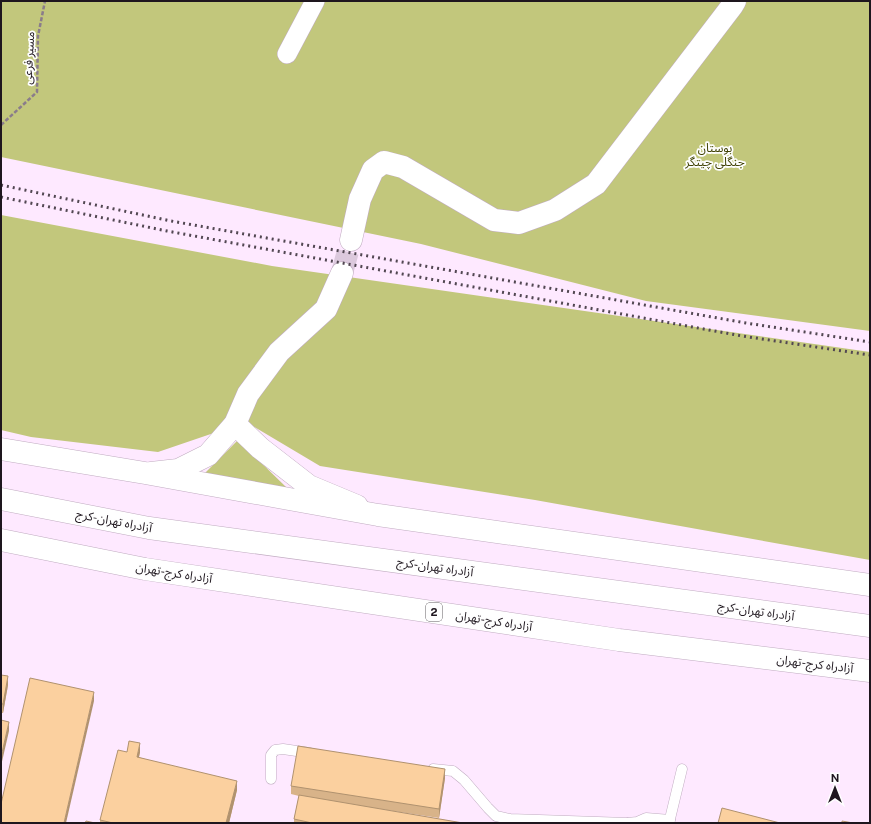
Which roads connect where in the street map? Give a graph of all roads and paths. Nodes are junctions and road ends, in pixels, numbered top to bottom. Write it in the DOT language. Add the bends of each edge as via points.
graph roads {
  1 [pos="45,1"];
  2 [pos="315,1"];
  3 [pos="730,3"];
  4 [pos="286,54"];
  5 [pos="1,125"];
  6 [pos="352,240"];
  7 [pos="342,273"];
  8 [pos="235,424"];
  9 [pos="1,449"];
  10 [pos="145,473"];
  11 [pos="1,499"];
  12 [pos="378,515"];
  13 [pos="1,540"];
  14 [pos="1,552"];
  15 [pos="145,569"];
  16 [pos="870,585"];
  17 [pos="870,626"];
  18 [pos="870,671"];
  19 [pos="322,754"];
  20 [pos="422,767"];
  21 [pos="682,769"];
  22 [pos="271,779"];
  23 [pos="670,822"];
  24 [pos="628,823"];
  1 -- 5 [label="path, مسیر فرعی" via="38,36 37,92"];
  2 -- 4 [label="street"];
  3 -- 6 [label="main road" via="596,184 555,210 519,224 494,220 403,167 384,162 373,170 360,199"];
  7 -- 8 [label="main road" via="326,310 279,352 248,394"];
  8 -- 10 [label="main road" via="208,455 178,470"];
  8 -- 12 [label="main road" via="260,448 309,486"];
  9 -- 10 [label="main road"];
  10 -- 12 [label="main road"];
  11 -- 17 [label="main road, آزادراه تهران-کرج" via="149,528"];
  12 -- 16 [label="main road"];
  13 -- 15 [label="main road, آزادراه کرج-تهران / 2"];
  14 -- 15 [label="main road"];
  15 -- 18 [label="main road, آزادراه کرج-تهران / 2" via="619,640"];
  19 -- 22 [label="lane" via="275,750 271,755"];
  20 -- 24 [label="lane" via="453,771 496,816 510,819"];
  21 -- 23 [label="lane"];
  23 -- 24 [label="lane" via="646,818"];
}
